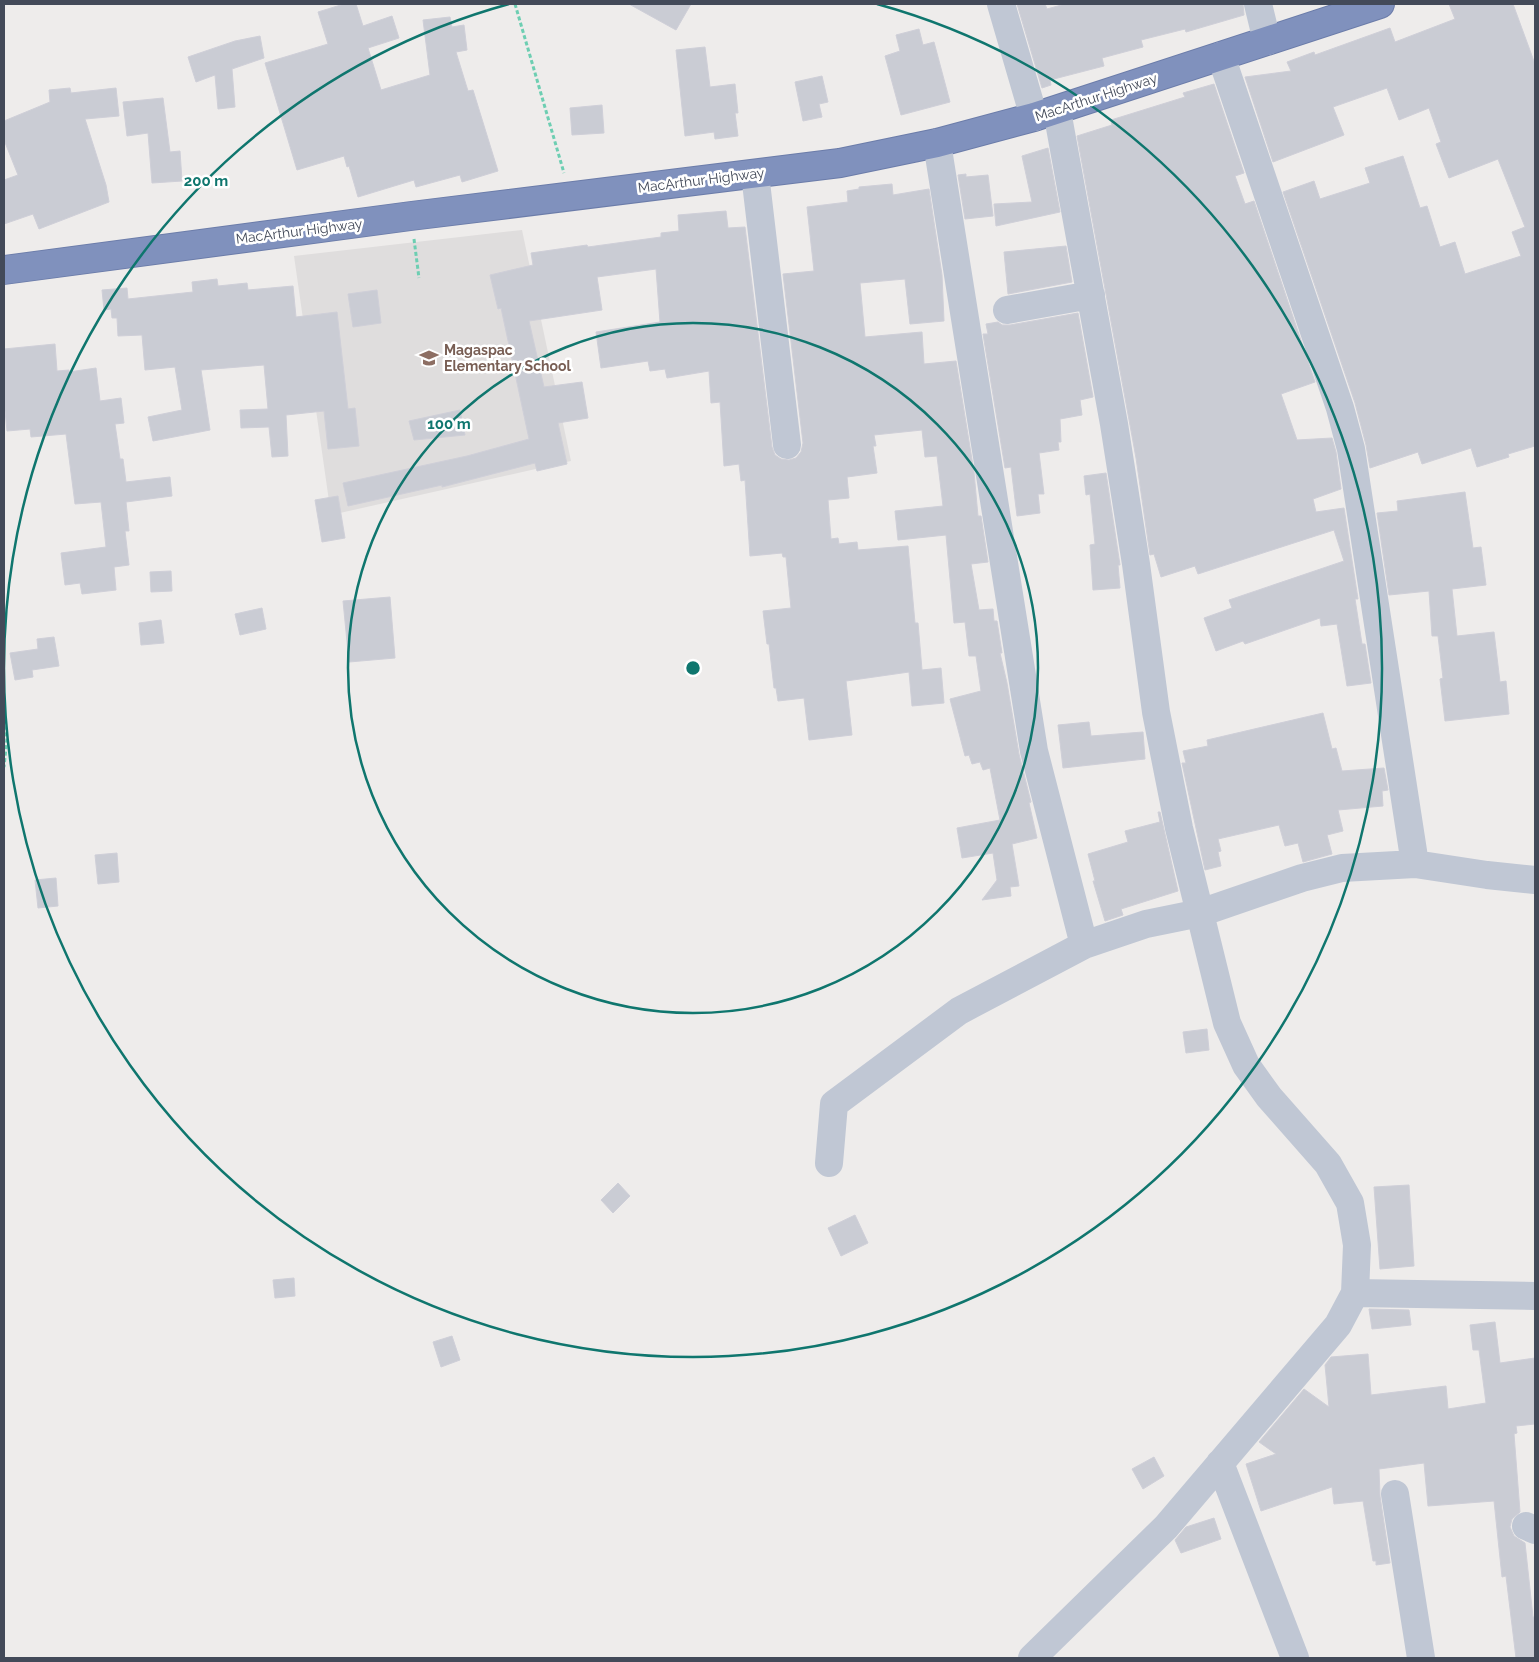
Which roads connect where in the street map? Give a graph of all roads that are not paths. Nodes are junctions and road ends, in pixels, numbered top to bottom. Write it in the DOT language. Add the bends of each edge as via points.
graph roads {
  1 [pos="1002,4"];
  2 [pos="1258,4"];
  3 [pos="1380,4"];
  4 [pos="1267,41"];
  5 [pos="1221,56"];
  6 [pos="1046,114"];
  7 [pos="937,144"];
  8 [pos="755,174"];
  9 [pos="4,270"];
  10 [pos="1090,296"];
  11 [pos="1007,310"];
  12 [pos="788,445"];
  13 [pos="1415,864"];
  14 [pos="1535,880"];
  15 [pos="1200,913"];
  16 [pos="1084,946"];
  17 [pos="829,1163"];
  18 [pos="1355,1293"];
  19 [pos="1535,1296"];
  20 [pos="1220,1462"];
  21 [pos="1395,1494"];
  22 [pos="1032,1658"];
  23 [pos="1295,1658"];
  24 [pos="1421,1658"];
  1 -- 6 [label="street"];
  2 -- 4 [label="street"];
  3 -- 4 [label="highway, MacArthur Highway"];
  4 -- 5 [label="highway, MacArthur Highway"];
  5 -- 6 [label="highway, MacArthur Highway"];
  5 -- 13 [label="street" via="1351,449"];
  6 -- 7 [label="highway, MacArthur Highway"];
  6 -- 10 [label="street"];
  7 -- 8 [label="highway, MacArthur Highway" via="840,163"];
  7 -- 16 [label="street" via="1034,752"];
  8 -- 9 [label="highway, MacArthur Highway"];
  8 -- 12 [label="street"];
  10 -- 11 [label="street"];
  10 -- 15 [label="street" via="1114,424 1156,712"];
  13 -- 14 [label="street"];
  13 -- 15 [label="street" via="1342,868 1302,878"];
  15 -- 16 [label="street" via="1146,924"];
  15 -- 18 [label="street" via="1227,1023 1246,1065 1269,1097 1328,1164 1350,1203 1357,1245"];
  16 -- 17 [label="street" via="959,1011 834,1104"];
  18 -- 19 [label="street"];
  18 -- 20 [label="street" via="1338,1325"];
  20 -- 22 [label="street" via="1166,1527"];
  20 -- 23 [label="street"];
  21 -- 24 [label="street"];
}
